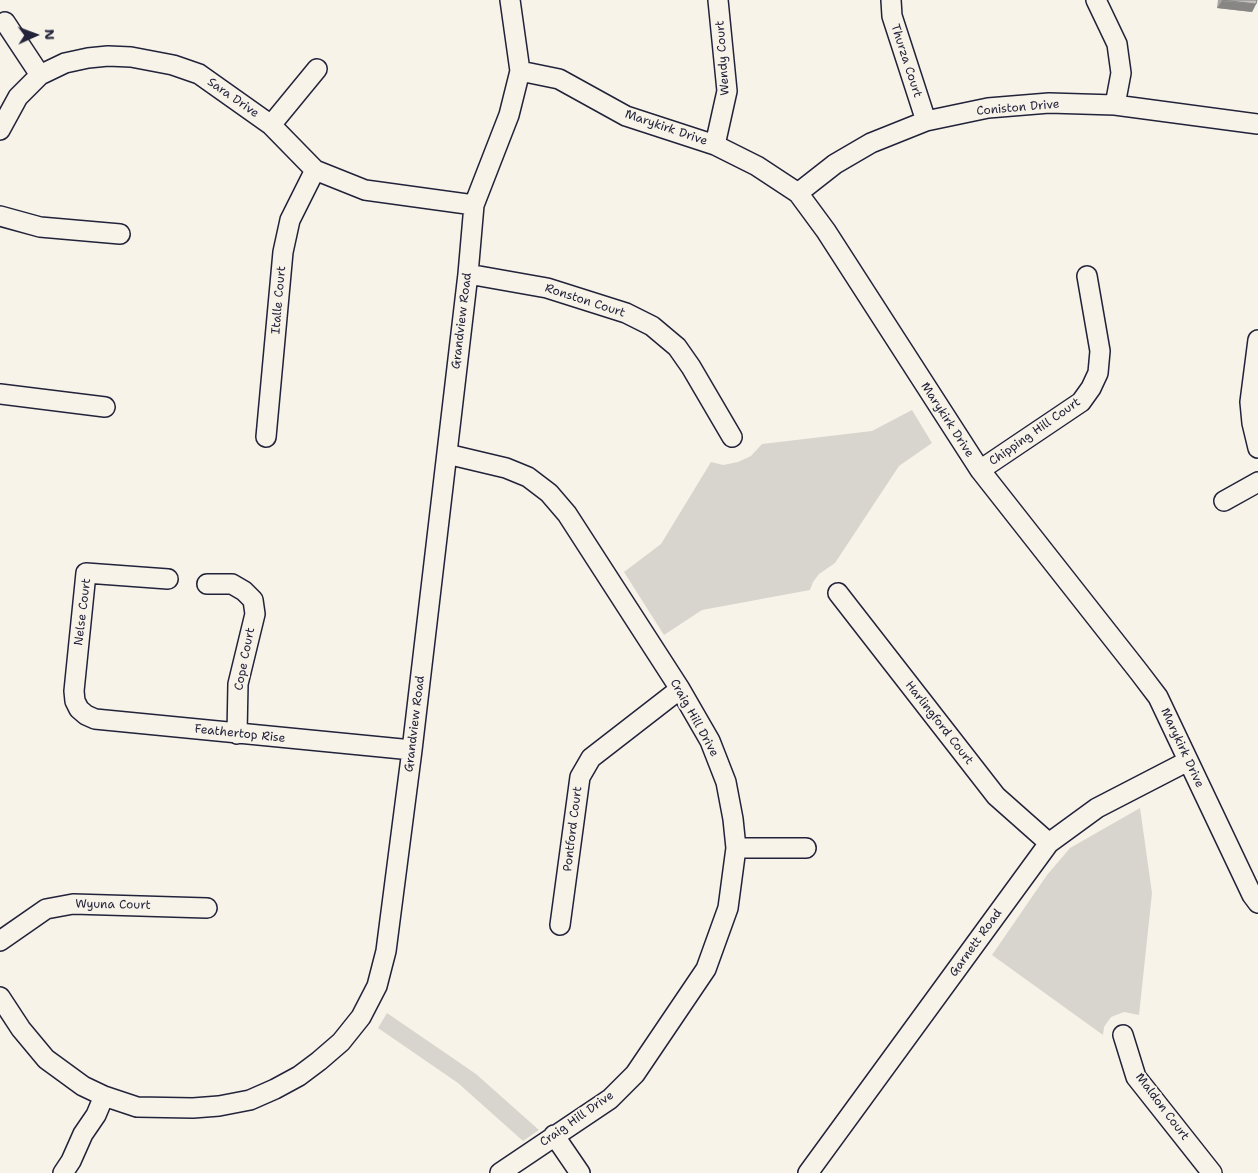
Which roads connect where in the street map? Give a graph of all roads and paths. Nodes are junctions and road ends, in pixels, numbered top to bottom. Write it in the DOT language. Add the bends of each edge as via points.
graph roads {
  1 [pos="510,0"];
  2 [pos="718,0"];
  3 [pos="891,0"];
  4 [pos="1096,0"];
  5 [pos="5,22"];
  6 [pos="316,69"];
  7 [pos="520,71"];
  8 [pos="40,75"];
  9 [pos="1115,105"];
  10 [pos="926,122"];
  11 [pos="1258,124"];
  12 [pos="271,125"];
  13 [pos="0,130"];
  14 [pos="715,145"];
  15 [pos="315,170"];
  16 [pos="798,193"];
  17 [pos="474,205"];
  18 [pos="0,216"];
  19 [pos="120,234"];
  20 [pos="468,274"];
  21 [pos="1087,276"];
  22 [pos="1258,340"];
  23 [pos="0,394"];
  24 [pos="105,407"];
  25 [pos="266,437"];
  26 [pos="732,437"];
  27 [pos="1258,448"];
  28 [pos="447,454"];
  29 [pos="980,470"];
  30 [pos="1258,482"];
  31 [pos="1224,501"];
  32 [pos="168,579"];
  33 [pos="207,584"];
  34 [pos="838,593"];
  35 [pos="680,689"];
  36 [pos="75,701"];
  37 [pos="237,734"];
  38 [pos="412,750"];
  39 [pos="1188,761"];
  40 [pos="1049,843"];
  41 [pos="736,848"];
  42 [pos="806,848"];
  43 [pos="1258,903"];
  44 [pos="207,908"];
  45 [pos="560,925"];
  46 [pos="0,941"];
  47 [pos="0,998"];
  48 [pos="1124,1035"];
  49 [pos="99,1094"];
  50 [pos="554,1135"];
  51 [pos="63,1173"];
  52 [pos="500,1173"];
  53 [pos="580,1173"];
  54 [pos="808,1173"];
  55 [pos="1212,1173"];
  1 -- 7 [label="street, Grandview Road"];
  2 -- 14 [label="street, Wendy Court" via="728,91"];
  3 -- 10 [label="street, Thurza Court" via="892,16"];
  4 -- 9 [label="street" via="1117,44 1120,73"];
  5 -- 8 [label="street"];
  6 -- 12 [label="street"];
  7 -- 14 [label="street, Marykirk Drive" via="559,79 626,116"];
  7 -- 17 [label="street, Grandview Road" via="509,115"];
  8 -- 12 [label="street, Sara Drive" via="65,63 108,56 173,65 199,74"];
  8 -- 13 [label="street, Sara Drive" via="18,97"];
  9 -- 10 [label="street, Coniston Drive" via="1049,103 988,108"];
  9 -- 11 [label="street, Coniston Drive"];
  10 -- 16 [label="street, Coniston Drive" via="871,144 835,164"];
  12 -- 15 [label="street, Sara Drive"];
  14 -- 16 [label="street, Marykirk Drive" via="757,166"];
  15 -- 17 [label="street, Sara Drive" via="365,190"];
  15 -- 25 [label="street, Italle Court" via="290,220 284,252"];
  16 -- 29 [label="street, Marykirk Drive" via="826,231"];
  17 -- 20 [label="street, Grandview Road"];
  18 -- 19 [label="street" via="40,227"];
  20 -- 26 [label="street, Ronston Court" via="547,288 626,313 652,326 677,346"];
  20 -- 28 [label="street, Grandview Road"];
  21 -- 29 [label="street, Chipping Hill Court" via="1100,351 1098,373 1091,388 1081,402"];
  22 -- 27 [label="street" via="1250,402"];
  23 -- 24 [label="street"];
  28 -- 35 [label="street, Craig Hill Drive" via="513,471 528,477 549,493 567,514"];
  28 -- 38 [label="street, Grandview Road"];
  29 -- 39 [label="street, Marykirk Drive" via="1158,697"];
  30 -- 31 [label="street"];
  32 -- 36 [label="street, Nelse Court" via="86,573"];
  33 -- 37 [label="street, Cope Court" via="232,584 253,600 255,614 238,684"];
  34 -- 40 [label="street, Harlingford Court" via="996,796"];
  35 -- 41 [label="street, Craig Hill Drive" via="721,767"];
  35 -- 45 [label="street, Pontford Court" via="591,758 580,777"];
  36 -- 37 [label="street, Feathertop Rise" via="79,709 95,719"];
  37 -- 38 [label="street, Feathertop Rise"];
  38 -- 49 [label="street, Grandview Road" via="386,951 377,986 361,1016 341,1042 299,1076 250,1100 219,1106 165,1109 137,1107"];
  39 -- 40 [label="street, Garnett Road" via="1097,808"];
  39 -- 43 [label="street, Marykirk Drive"];
  40 -- 54 [label="street, Garnett Road"];
  41 -- 42 [label="street"];
  41 -- 50 [label="street, Craig Hill Drive" via="728,908 706,969 635,1074 610,1099"];
  44 -- 46 [label="street, Wyuna Court" via="73,904 46,909"];
  47 -- 49 [label="street, Grandview Road" via="46,1059 67,1076"];
  48 -- 55 [label="street, Maldon Court" via="1136,1077"];
  49 -- 51 [label="street" via="96,1116"];
  50 -- 52 [label="street, Craig Hill Drive"];
  50 -- 53 [label="street"];
}
